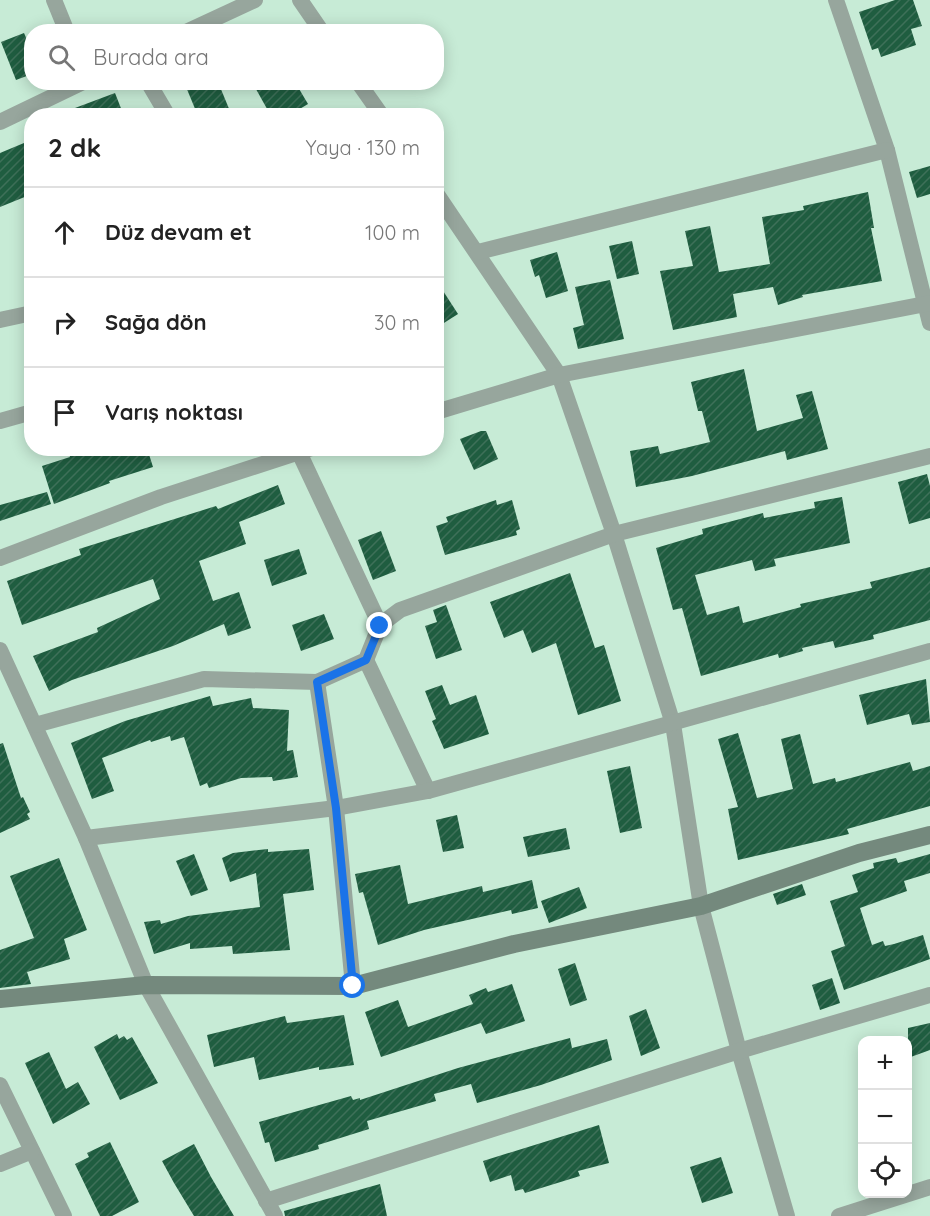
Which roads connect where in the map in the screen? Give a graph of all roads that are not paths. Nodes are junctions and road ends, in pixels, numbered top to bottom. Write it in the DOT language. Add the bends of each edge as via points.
graph roads {
  1 [pos="54,0"];
  2 [pos="255,0"];
  3 [pos="300,0"];
  4 [pos="836,0"];
  5 [pos="225,6"];
  6 [pos="64,24"];
  7 [pos="198,24"];
  8 [pos="316,24"];
  9 [pos="66,90"];
  10 [pos="153,90"];
  11 [pos="364,90"];
  12 [pos="29,108"];
  13 [pos="163,108"];
  14 [pos="376,108"];
  15 [pos="24,110"];
  16 [pos="0,122"];
  17 [pos="887,150"];
  18 [pos="444,204"];
  19 [pos="478,252"];
  20 [pos="928,303"];
  21 [pos="24,315"];
  22 [pos="0,320"];
  23 [pos="930,323"];
  24 [pos="559,375"];
  25 [pos="444,410"];
  26 [pos="24,414"];
  27 [pos="0,421"];
  28 [pos="284,456"];
  29 [pos="305,456"];
  30 [pos="930,456"];
  31 [pos="614,534"];
  32 [pos="0,558"];
  33 [pos="380,626"];
  34 [pos="0,650"];
  35 [pos="930,651"];
  36 [pos="366,660"];
  37 [pos="317,682"];
  38 [pos="673,724"];
  39 [pos="34,725"];
  40 [pos="428,791"];
  41 [pos="336,808"];
  42 [pos="930,835"];
  43 [pos="86,838"];
  44 [pos="701,906"];
  45 [pos="146,985"];
  46 [pos="353,986"];
  47 [pos="930,995"];
  48 [pos="0,999"];
  49 [pos="739,1051"];
  50 [pos="0,1085"];
  51 [pos="32,1151"];
  52 [pos="0,1164"];
  53 [pos="930,1187"];
  54 [pos="266,1201"];
  55 [pos="64,1216"];
  56 [pos="275,1216"];
  57 [pos="788,1216"];
  58 [pos="839,1216"];
  1 -- 6 [label="street"];
  2 -- 5 [label="street"];
  3 -- 8 [label="street"];
  4 -- 17 [label="street"];
  5 -- 7 [label="street"];
  9 -- 12 [label="street"];
  10 -- 13 [label="street"];
  11 -- 14 [label="street"];
  15 -- 16 [label="street"];
  17 -- 19 [label="street"];
  17 -- 20 [label="street"];
  18 -- 19 [label="street"];
  19 -- 24 [label="street"];
  20 -- 23 [label="street"];
  20 -- 24 [label="street"];
  21 -- 22 [label="street"];
  24 -- 25 [label="street"];
  24 -- 31 [label="street"];
  26 -- 27 [label="street"];
  28 -- 32 [label="street"];
  29 -- 33 [label="street"];
  30 -- 31 [label="street"];
  31 -- 33 [label="street" via="400,610"];
  31 -- 38 [label="street"];
  33 -- 36 [label="street"];
  34 -- 39 [label="street"];
  35 -- 38 [label="street"];
  36 -- 37 [label="street"];
  36 -- 40 [label="street"];
  37 -- 39 [label="street" via="204,680"];
  37 -- 41 [label="street"];
  38 -- 40 [label="street"];
  38 -- 44 [label="street"];
  39 -- 43 [label="street"];
  40 -- 41 [label="street"];
  41 -- 43 [label="street"];
  41 -- 46 [label="street"];
  42 -- 44 [label="street" via="859,853"];
  43 -- 45 [label="street"];
  44 -- 46 [label="street" via="514,944"];
  44 -- 49 [label="street"];
  45 -- 46 [label="street"];
  45 -- 48 [label="street"];
  45 -- 54 [label="street"];
  47 -- 49 [label="street"];
  49 -- 54 [label="street"];
  49 -- 57 [label="street"];
  50 -- 51 [label="street"];
  51 -- 52 [label="street"];
  51 -- 55 [label="street"];
  53 -- 58 [label="street"];
  54 -- 56 [label="street"];
}
